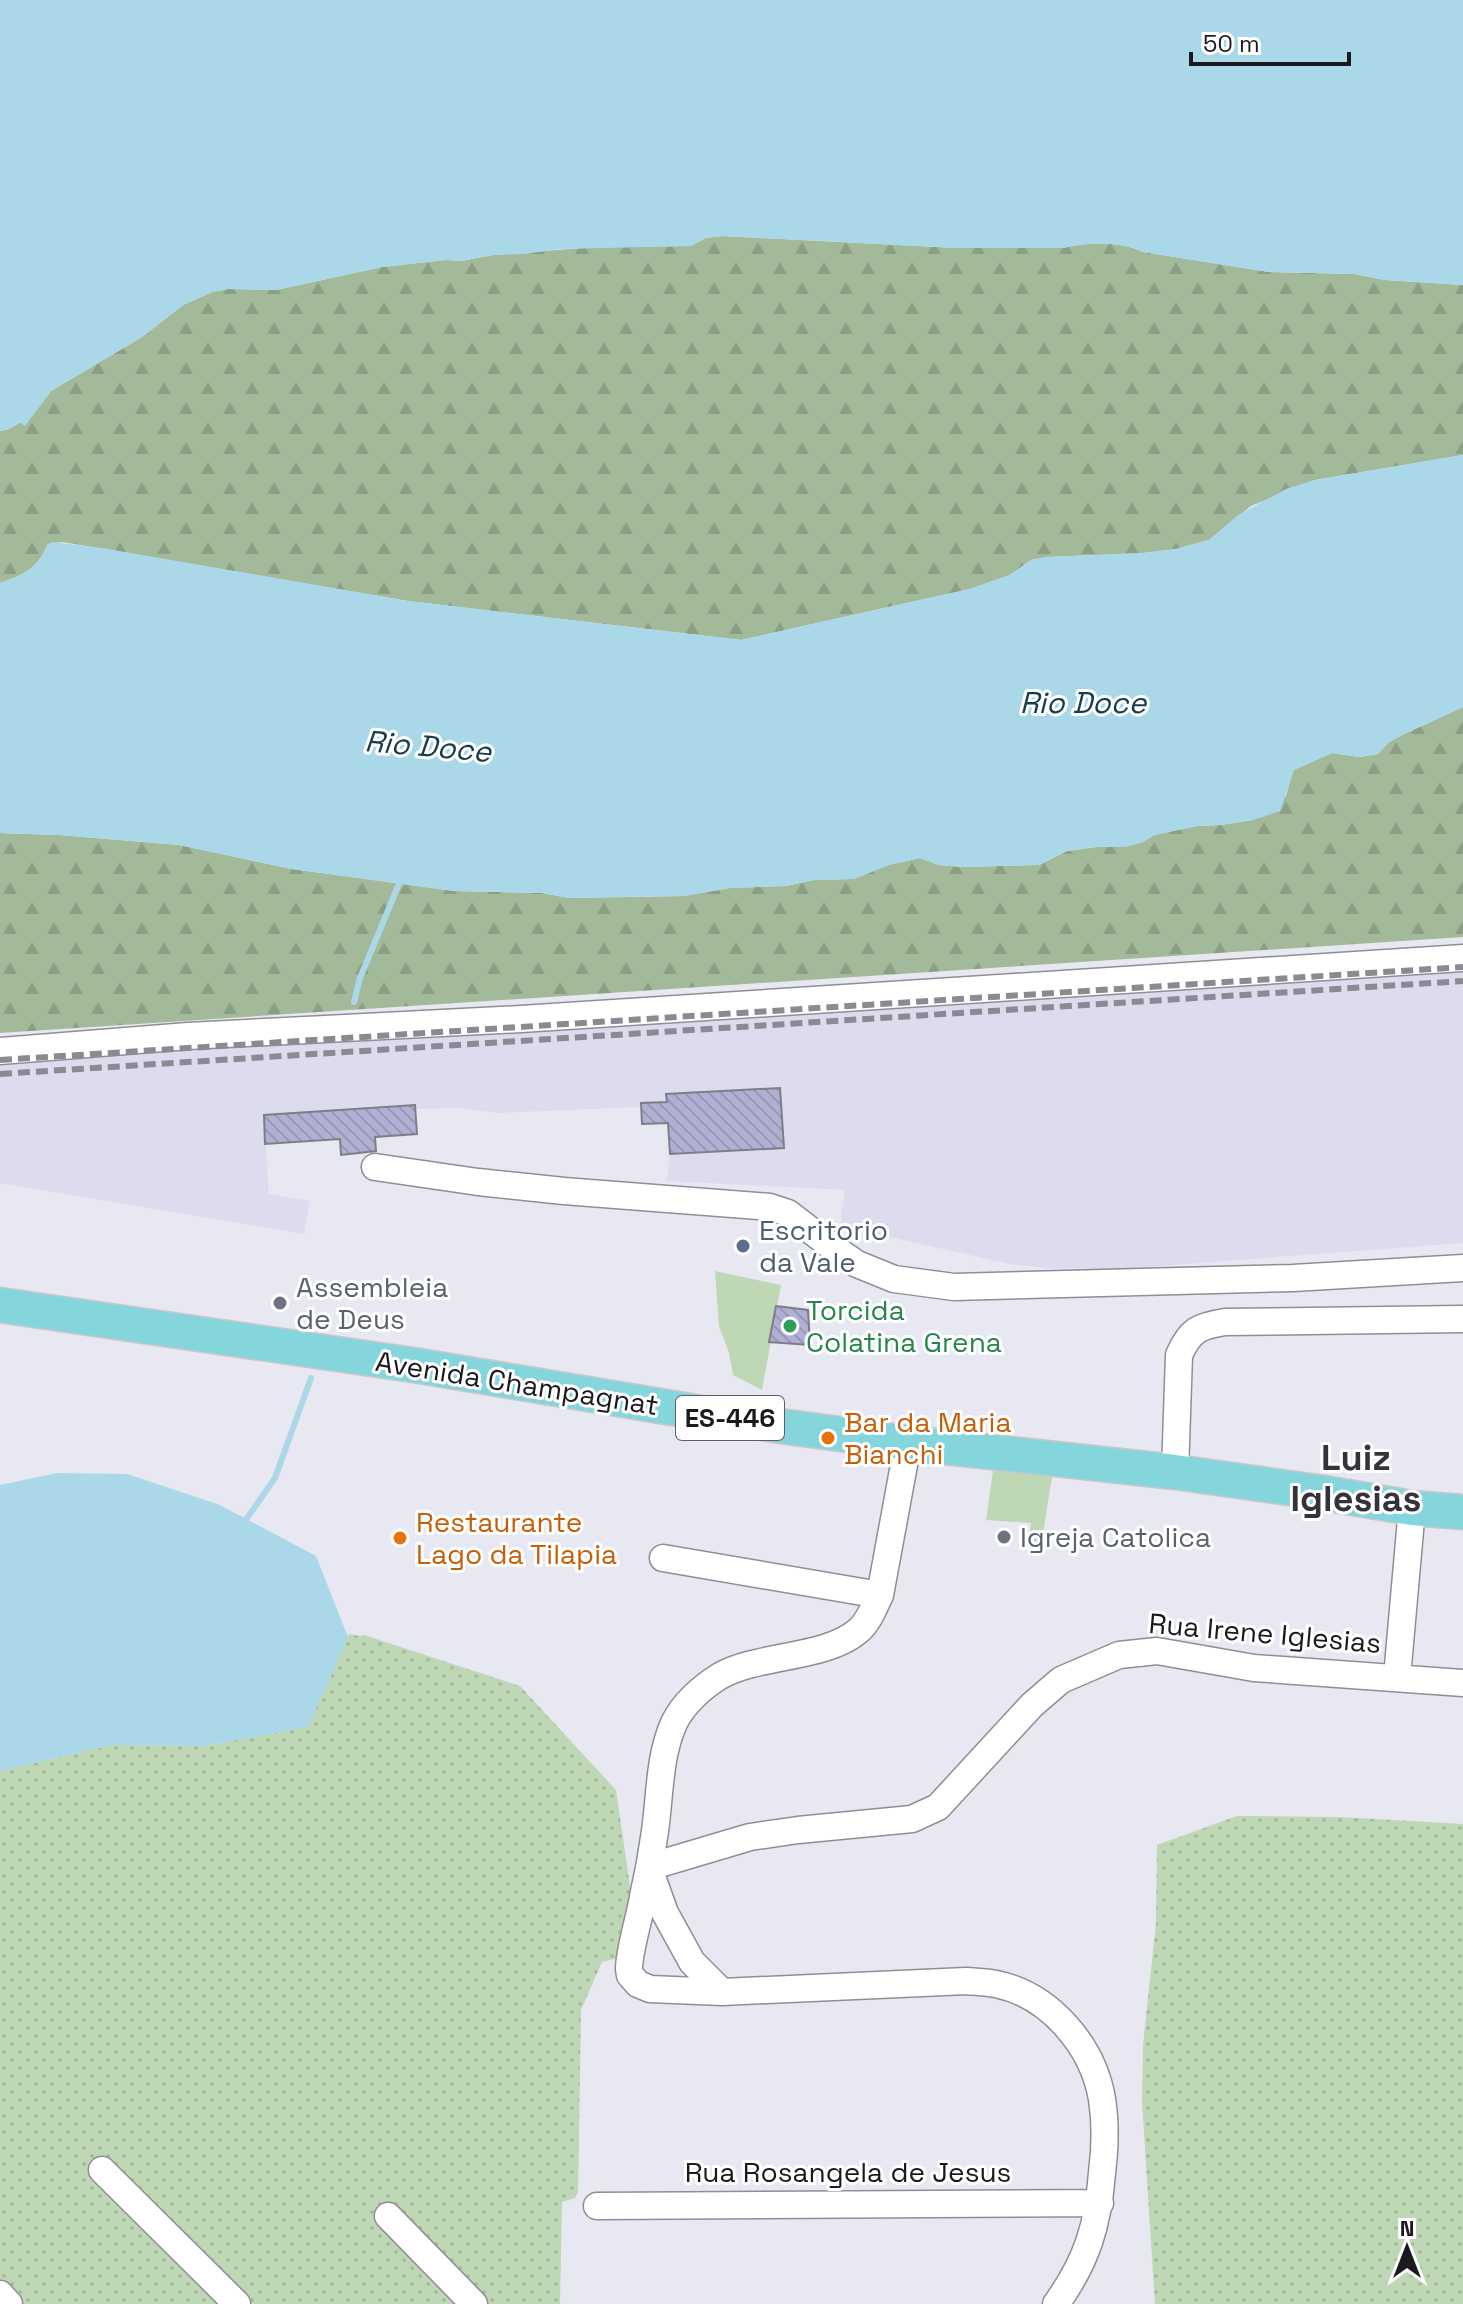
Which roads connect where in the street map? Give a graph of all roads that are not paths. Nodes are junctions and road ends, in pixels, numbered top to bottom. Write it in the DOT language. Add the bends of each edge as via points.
graph roads {
  1 [pos="1463,958"];
  2 [pos="0,1051"];
  3 [pos="375,1167"];
  4 [pos="1463,1268"];
  5 [pos="0,1305"];
  6 [pos="1463,1319"];
  7 [pos="908,1443"];
  8 [pos="1175,1472"];
  9 [pos="1412,1508"];
  10 [pos="1463,1512"];
  11 [pos="663,1558"];
  12 [pos="880,1595"];
  13 [pos="1397,1677"];
  14 [pos="1463,1683"];
  15 [pos="649,1867"];
  16 [pos="722,1992"];
  17 [pos="102,2170"];
  18 [pos="1100,2203"];
  19 [pos="597,2206"];
  20 [pos="388,2216"];
  21 [pos="0,2294"];
  22 [pos="9,2304"];
  23 [pos="237,2304"];
  24 [pos="474,2304"];
  25 [pos="1056,2304"];
  1 -- 2 [label="street"];
  3 -- 4 [label="street" via="564,1191 770,1207 788,1213 857,1264 894,1279 954,1287"];
  5 -- 7 [label="main road, Avenida Champagnat / ES-446"];
  6 -- 8 [label="street" via="1225,1322 1192,1333 1179,1355"];
  7 -- 8 [label="main road, Avenida Champagnat / ES-446"];
  7 -- 12 [label="street"];
  8 -- 9 [label="main road, Avenida Champagnat / ES-446"];
  9 -- 10 [label="main road, Avenida Champagnat / ES-446"];
  9 -- 13 [label="street"];
  11 -- 12 [label="street"];
  12 -- 15 [label="street" via="858,1631 834,1644 733,1670 681,1711 669,1736"];
  13 -- 14 [label="street, Rua Irene Iglesias"];
  13 -- 15 [label="street, Rua Irene Iglesias" via="1254,1668 1157,1651 1119,1655 1061,1680 927,1814 750,1837"];
  15 -- 16 [label="street" via="665,1913 692,1962"];
  15 -- 16 [label="street" via="630,1975 650,1989"];
  16 -- 18 [label="street" via="966,1981 997,1984 1037,2001 1067,2027 1093,2069 1102,2099 1105,2144"];
  17 -- 23 [label="street"];
  18 -- 19 [label="street, Rua Rosangela de Jesus"];
  18 -- 25 [label="street" via="1081,2265"];
  20 -- 24 [label="street"];
  21 -- 22 [label="street"];
}
